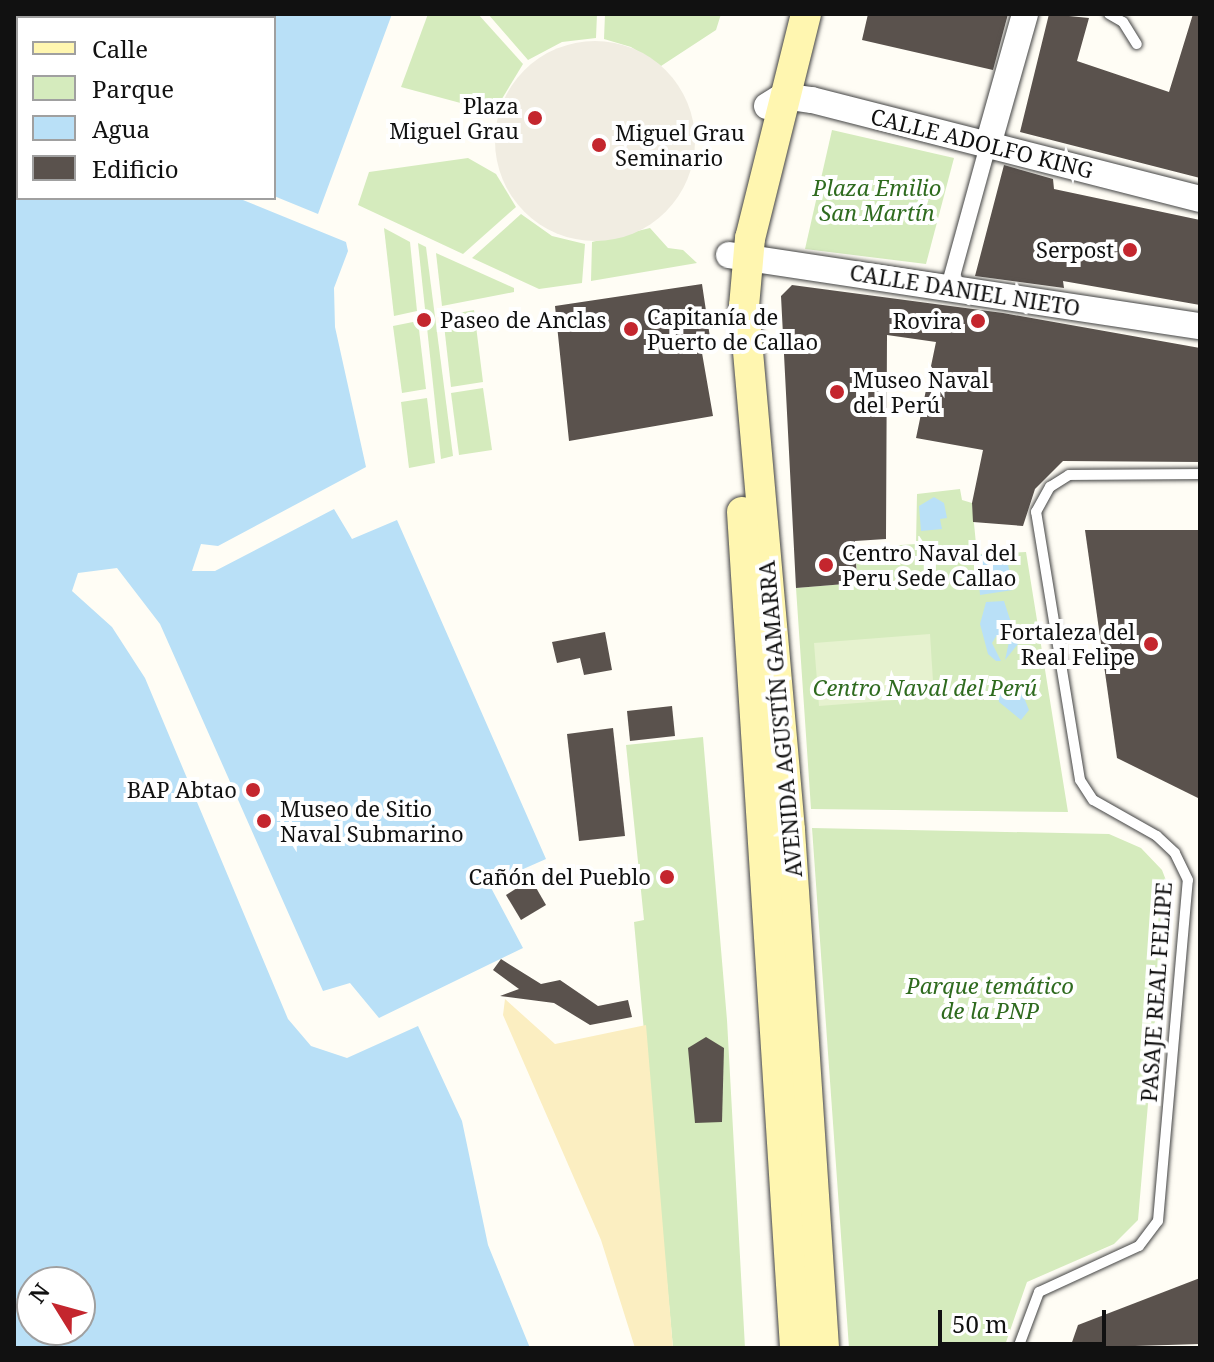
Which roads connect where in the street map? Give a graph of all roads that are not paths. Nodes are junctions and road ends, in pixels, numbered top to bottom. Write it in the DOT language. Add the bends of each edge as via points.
graph roads {
  1 [pos="788,14"];
  2 [pos="806,14"];
  3 [pos="1025,14"];
  4 [pos="1109,14"];
  5 [pos="1137,44"];
  6 [pos="777,101"];
  7 [pos="988,145"];
  8 [pos="1200,199"];
  9 [pos="738,256"];
  10 [pos="949,287"];
  11 [pos="1200,326"];
  12 [pos="1200,474"];
  13 [pos="795,1348"];
  14 [pos="824,1348"];
  15 [pos="1018,1348"];
  1 -- 6 [label="main road"];
  2 -- 6 [label="main road"];
  3 -- 7 [label="street"];
  4 -- 5 [label="lane" via="1123,22"];
  6 -- 7 [label="street, CALLE ADOLFO KING"];
  6 -- 9 [label="main road, AVENIDA AGUSTÍN GAMARRA"];
  7 -- 8 [label="street, CALLE ADOLFO KING"];
  7 -- 10 [label="street"];
  9 -- 10 [label="street, CALLE DANIEL NIETO"];
  9 -- 13 [label="main road, AVENIDA AGUSTÍN GAMARRA" via="730,369"];
  9 -- 14 [label="main road, AVENIDA AGUSTÍN GAMARRA" via="790,830"];
  10 -- 11 [label="street, CALLE DANIEL NIETO"];
  12 -- 15 [label="lane, PASAJE REAL FELIPE" via="1069,475 1050,487 1036,512 1080,780 1093,800 1157,836 1175,853 1188,880 1158,1221 1139,1246 1039,1292"];
}
